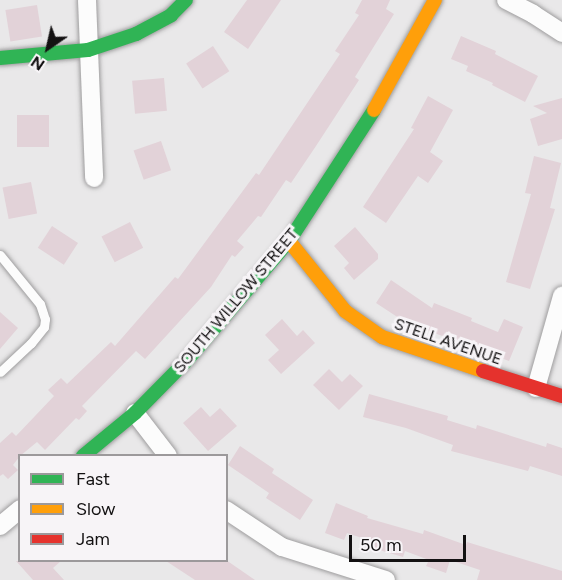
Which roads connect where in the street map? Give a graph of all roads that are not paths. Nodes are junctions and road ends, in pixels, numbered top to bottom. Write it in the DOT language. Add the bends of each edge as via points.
graph roads {
  1 [pos="87,0"];
  2 [pos="186,0"];
  3 [pos="435,0"];
  4 [pos="506,0"];
  5 [pos="562,33"];
  6 [pos="88,50"];
  7 [pos="0,58"];
  8 [pos="94,178"];
  9 [pos="289,241"];
  10 [pos="0,255"];
  11 [pos="562,296"];
  12 [pos="0,372"];
  13 [pos="536,388"];
  14 [pos="562,396"];
  15 [pos="135,413"];
  16 [pos="85,454"];
  17 [pos="166,454"];
  18 [pos="18,511"];
  19 [pos="228,511"];
  20 [pos="0,526"];
  21 [pos="386,580"];
  1 -- 6 [label="street"];
  2 -- 6 [label="street" via="171,15 136,34"];
  3 -- 9 [label="street, SOUTH WILLOW STREET" via="386,91"];
  4 -- 5 [label="street"];
  6 -- 7 [label="street"];
  6 -- 8 [label="street"];
  9 -- 13 [label="street, STELL AVENUE" via="345,311 382,337"];
  9 -- 15 [label="street, SOUTH WILLOW STREET" via="189,358"];
  10 -- 12 [label="lane" via="40,304 45,319 44,327 31,343"];
  11 -- 13 [label="street"];
  13 -- 14 [label="street, STELL AVENUE"];
  15 -- 16 [label="street, SOUTH WILLOW STREET"];
  15 -- 17 [label="street"];
  18 -- 20 [label="street"];
  19 -- 21 [label="street" via="282,547"];
}
